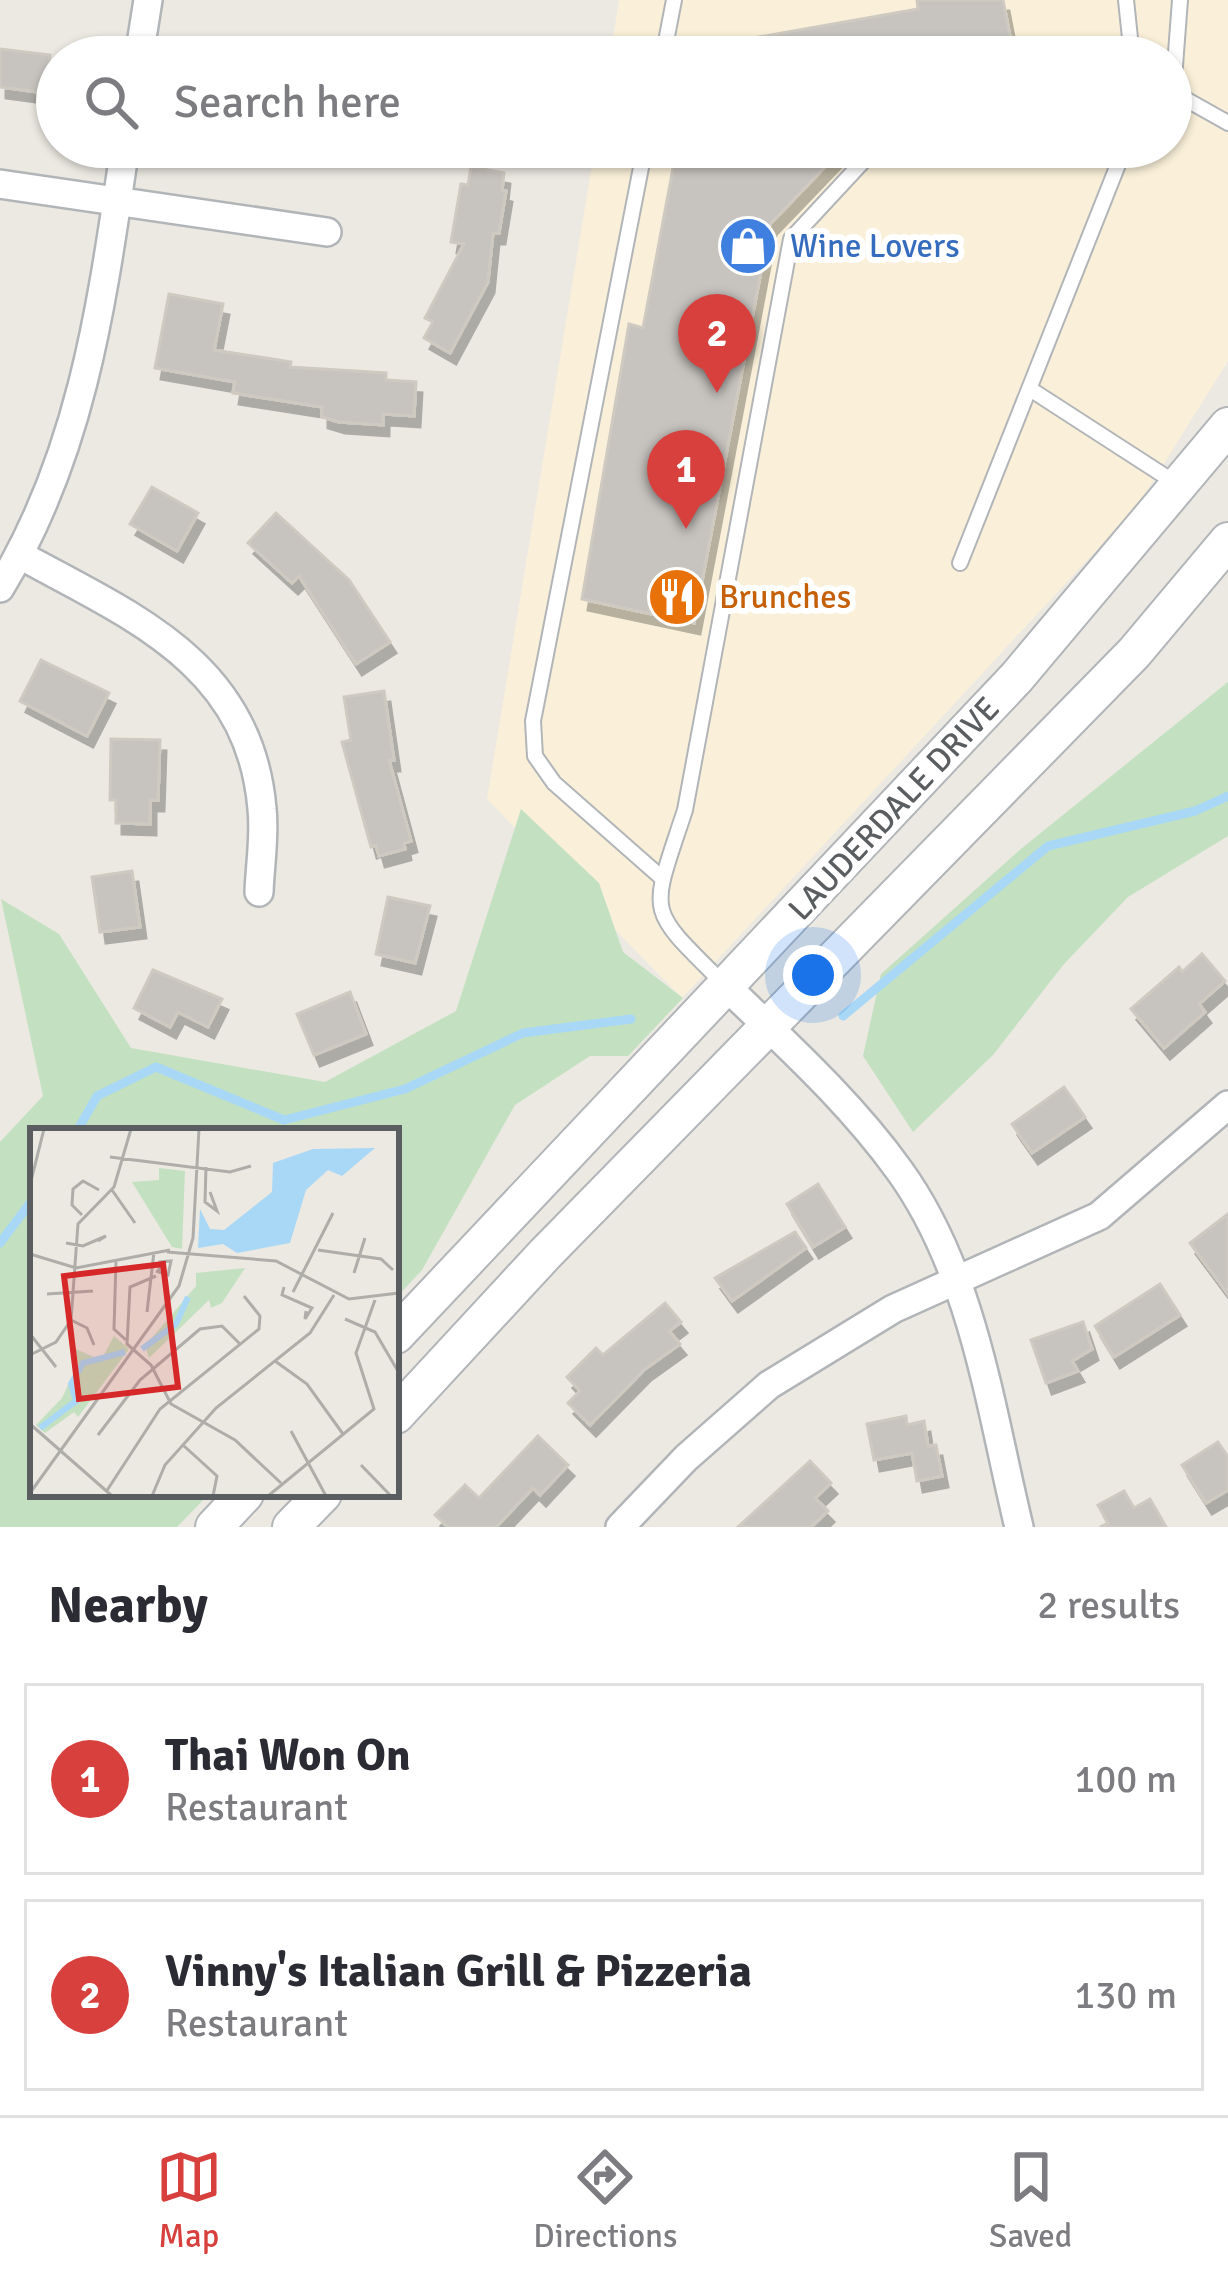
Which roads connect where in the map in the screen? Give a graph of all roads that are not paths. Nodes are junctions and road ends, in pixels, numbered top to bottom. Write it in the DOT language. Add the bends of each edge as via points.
graph roads {
  1 [pos="148,0"];
  2 [pos="674,0"];
  3 [pos="1126,0"];
  4 [pos="1180,0"];
  5 [pos="142,36"];
  6 [pos="667,36"];
  7 [pos="1130,36"];
  8 [pos="1177,36"];
  9 [pos="1192,102"];
  10 [pos="1228,123"];
  11 [pos="122,168"];
  12 [pos="641,168"];
  13 [pos="857,168"];
  14 [pos="1117,168"];
  15 [pos="0,184"];
  16 [pos="117,201"];
  17 [pos="327,232"];
  18 [pos="1030,389"];
  19 [pos="1228,426"];
  20 [pos="1182,487"];
  21 [pos="1228,541"];
  22 [pos="20,555"];
  23 [pos="960,563"];
  24 [pos="0,588"];
  25 [pos="663,879"];
  26 [pos="259,892"];
  27 [pos="728,988"];
  28 [pos="770,1029"];
  29 [pos="1228,1105"];
  30 [pos="955,1283"];
  31 [pos="399,1332"];
  32 [pos="399,1412"];
  33 [pos="242,1497"];
  34 [pos="319,1497"];
  35 [pos="214,1527"];
  36 [pos="291,1527"];
  37 [pos="620,1527"];
  38 [pos="1019,1527"];
  1 -- 5 [label="street"];
  2 -- 6 [label="lane"];
  3 -- 7 [label="lane"];
  4 -- 8 [label="lane"];
  9 -- 10 [label="lane"];
  11 -- 16 [label="street"];
  12 -- 25 [label="lane" via="533,721 536,756 554,783"];
  13 -- 25 [label="lane" via="791,239 685,810"];
  14 -- 18 [label="lane"];
  15 -- 16 [label="street"];
  16 -- 17 [label="street"];
  16 -- 22 [label="street" via="82,403"];
  18 -- 20 [label="lane"];
  18 -- 23 [label="lane"];
  19 -- 20 [label="main road, LAUDERDALE DRIVE"];
  20 -- 27 [label="main road, LAUDERDALE DRIVE"];
  21 -- 28 [label="main road, LAUDERDALE DRIVE" via="1134,653"];
  22 -- 24 [label="street"];
  22 -- 26 [label="street" via="149,626 207,674 241,730 259,787"];
  25 -- 27 [label="lane" via="657,902 664,925"];
  27 -- 28 [label="street"];
  27 -- 31 [label="main road, LAUDERDALE DRIVE"];
  28 -- 30 [label="street" via="901,1172"];
  28 -- 32 [label="main road, LAUDERDALE DRIVE"];
  29 -- 30 [label="street" via="1099,1216"];
  30 -- 37 [label="street" via="863,1324 769,1385"];
  30 -- 38 [label="street" via="984,1366"];
  33 -- 35 [label="main road"];
  34 -- 36 [label="main road"];
}
